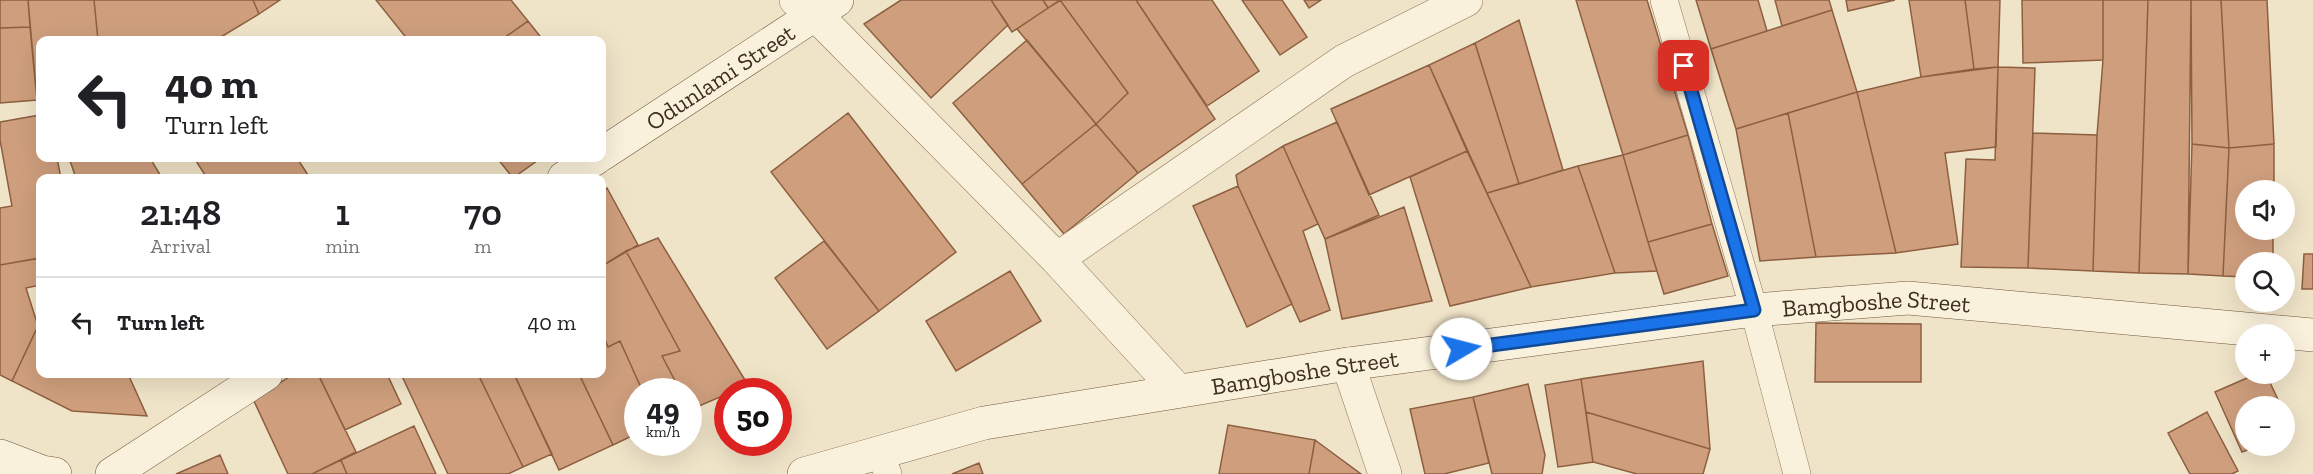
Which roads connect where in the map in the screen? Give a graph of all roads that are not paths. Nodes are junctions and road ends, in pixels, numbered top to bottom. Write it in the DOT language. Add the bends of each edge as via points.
graph roads {
  1 [pos="1466,0"];
  2 [pos="1664,0"];
  3 [pos="816,5"];
  4 [pos="606,151"];
  5 [pos="590,162"];
  6 [pos="570,174"];
  7 [pos="1057,260"];
  8 [pos="1754,310"];
  9 [pos="2313,335"];
  10 [pos="1348,364"];
  11 [pos="260,378"];
  12 [pos="1178,392"];
  13 [pos="0,456"];
  14 [pos="884,463"];
  15 [pos="55,474"];
  16 [pos="112,474"];
  17 [pos="804,474"];
  18 [pos="1385,474"];
  19 [pos="1797,474"];
  1 -- 7 [label="main road" via="1344,61"];
  2 -- 8 [label="lane"];
  3 -- 4 [label="main road, Odunlami Street"];
  3 -- 7 [label="main road"];
  5 -- 6 [label="main road"];
  7 -- 12 [label="main road"];
  8 -- 9 [label="main road, Bamgboshe Street" via="1908,298"];
  8 -- 10 [label="main road, Bamgboshe Street"];
  8 -- 19 [label="lane"];
  10 -- 12 [label="main road, Bamgboshe Street"];
  10 -- 18 [label="main road"];
  11 -- 16 [label="main road"];
  12 -- 14 [label="main road, Bamgboshe Street" via="984,423"];
  13 -- 15 [label="main road"];
  14 -- 17 [label="main road, Bamgboshe Street"];
}
